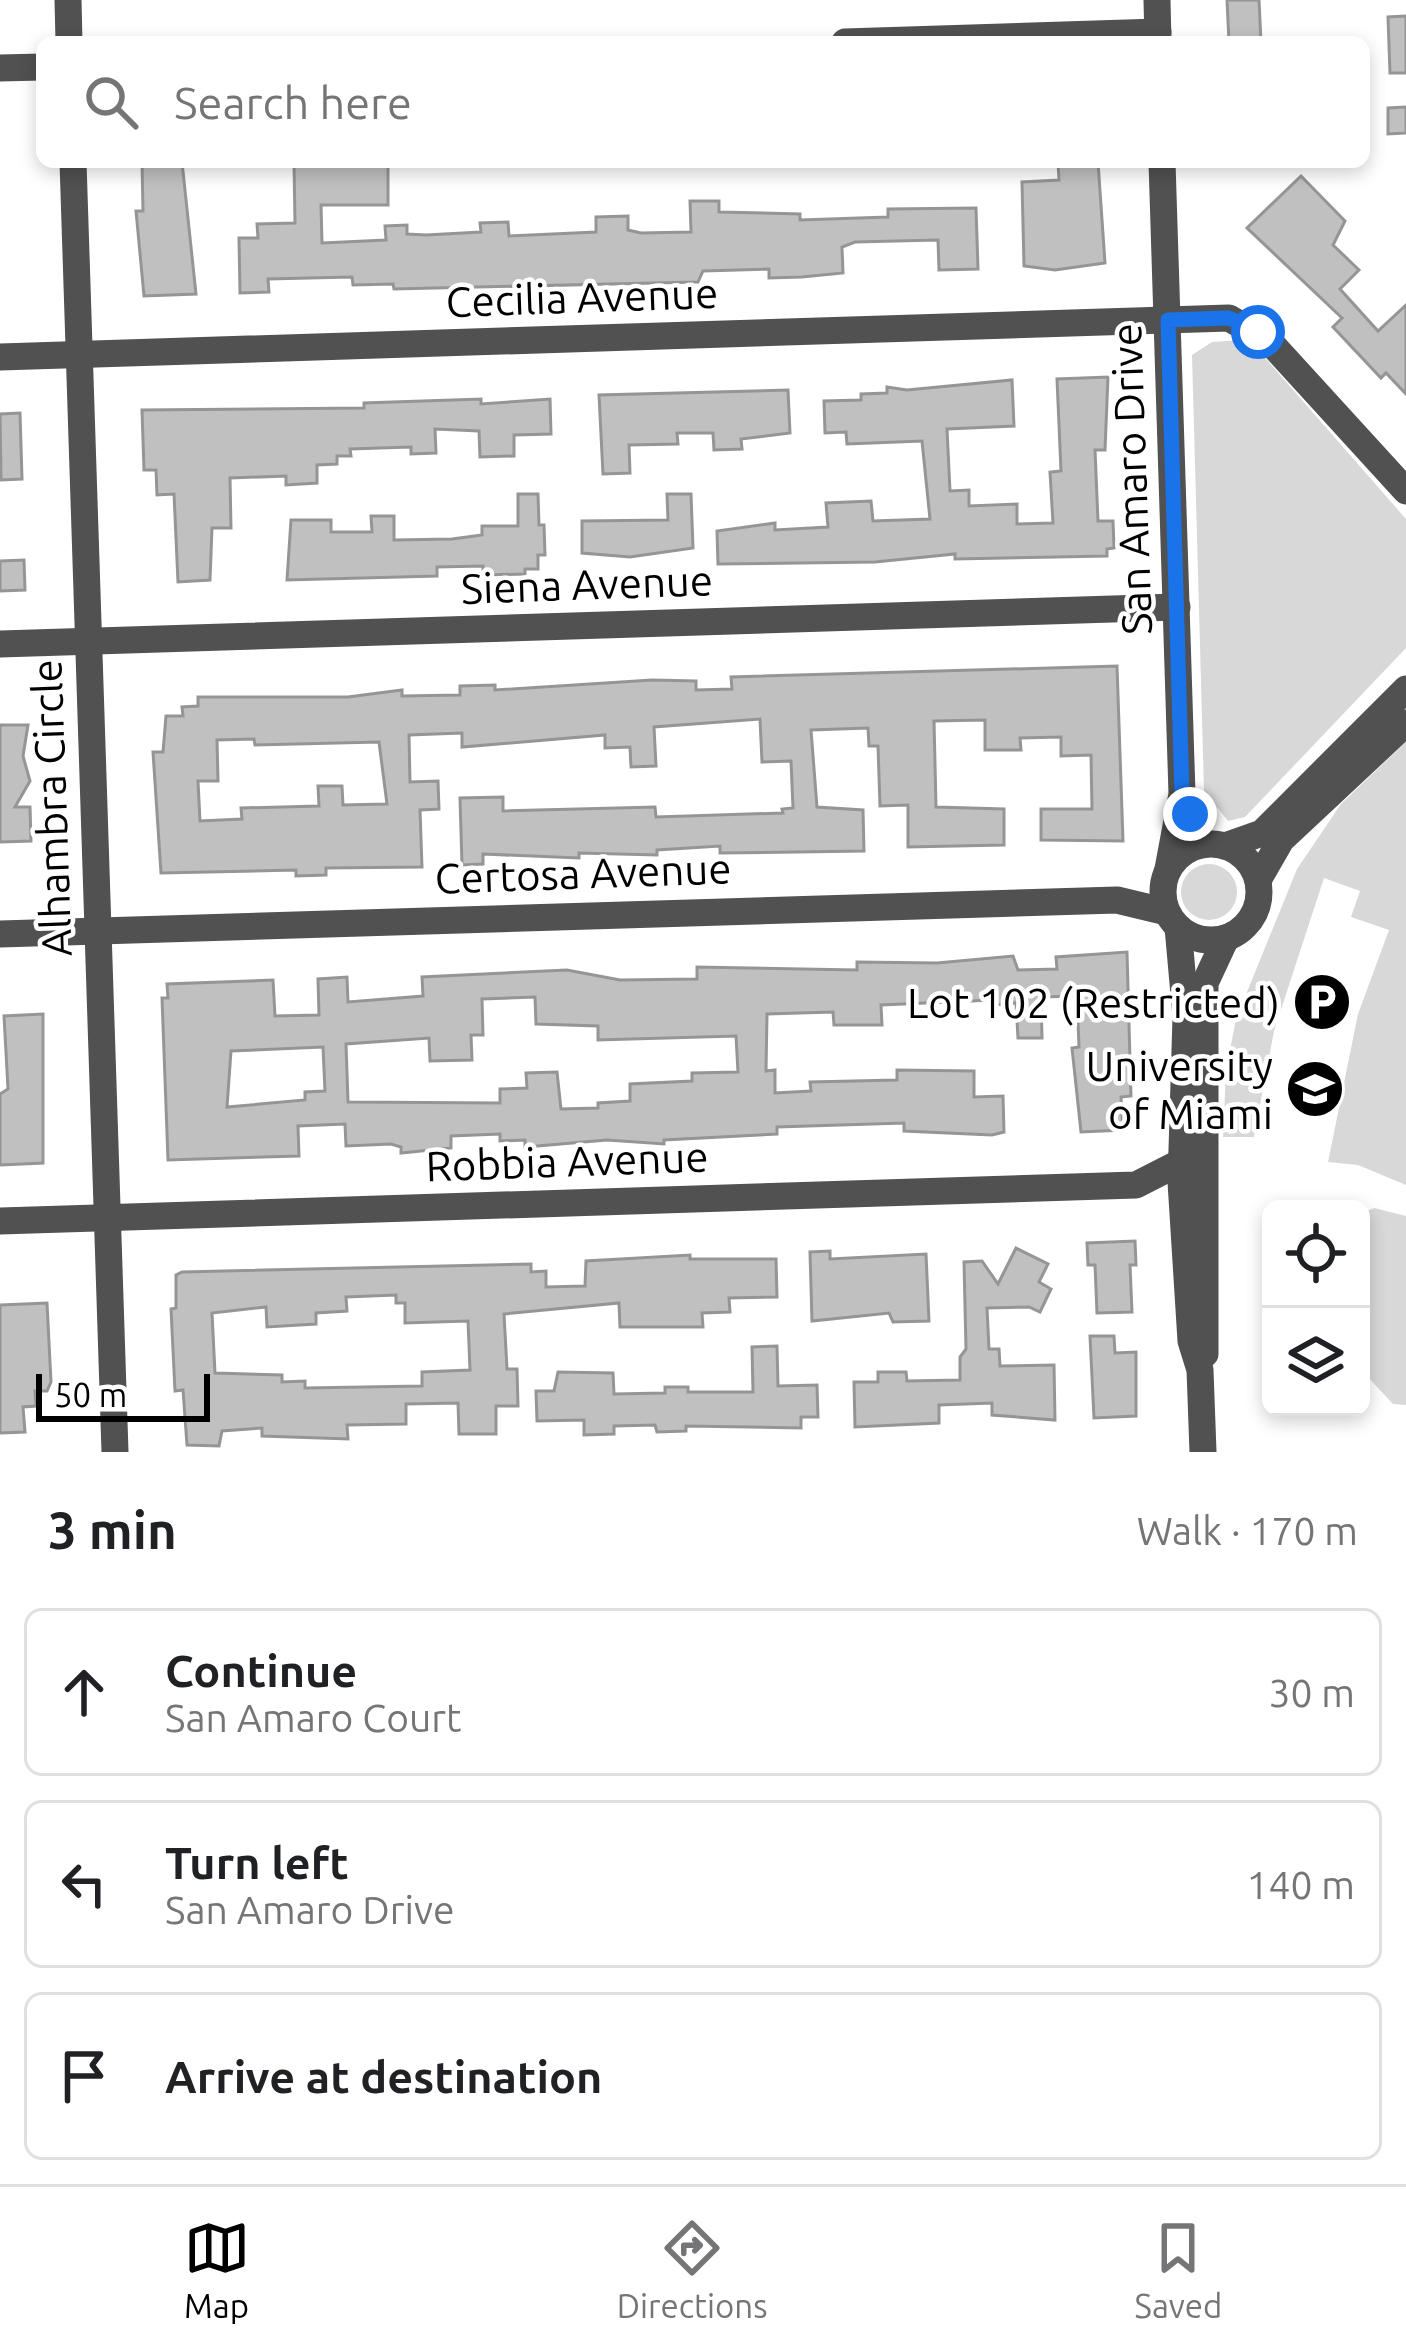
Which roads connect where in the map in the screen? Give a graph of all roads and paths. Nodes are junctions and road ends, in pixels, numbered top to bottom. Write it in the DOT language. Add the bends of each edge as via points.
graph roads {
  1 [pos="68,0"];
  2 [pos="1157,0"];
  3 [pos="69,36"];
  4 [pos="1158,36"];
  5 [pos="0,68"];
  6 [pos="36,68"];
  7 [pos="73,168"];
  8 [pos="1162,168"];
  9 [pos="1168,320"];
  10 [pos="80,355"];
  11 [pos="0,357"];
  12 [pos="1406,491"];
  13 [pos="1177,607"];
  14 [pos="87,641"];
  15 [pos="0,644"];
  16 [pos="1406,689"];
  17 [pos="1406,723"];
  18 [pos="1182,794"];
  19 [pos="1218,845"];
  20 [pos="1168,869"];
  21 [pos="1258,880"];
  22 [pos="1173,919"];
  23 [pos="96,932"];
  24 [pos="0,934"];
  25 [pos="1226,938"];
  26 [pos="1182,1128"];
  27 [pos="1181,1162"];
  28 [pos="1204,1182"];
  29 [pos="1136,1185"];
  30 [pos="1183,1204"];
  31 [pos="106,1218"];
  32 [pos="0,1222"];
  33 [pos="1200,1370"];
  34 [pos="1202,1442"];
  35 [pos="116,1452"];
  36 [pos="1181,1452"];
  1 -- 3 [label="street"];
  2 -- 4 [label="street"];
  5 -- 6 [label="street"];
  7 -- 10 [label="street, Alhambra Circle"];
  8 -- 9 [label="street, San Amaro Drive"];
  9 -- 10 [label="street, Cecilia Avenue"];
  9 -- 12 [label="street, Cecilia Avenue" via="1229,318 1258,332"];
  9 -- 13 [label="street, San Amaro Drive"];
  10 -- 11 [label="street, Cecilia Avenue"];
  10 -- 14 [label="street, Alhambra Circle"];
  13 -- 14 [label="street, Siena Avenue"];
  13 -- 18 [label="street, San Amaro Drive"];
  14 -- 15 [label="street, Siena Avenue"];
  14 -- 23 [label="street, Alhambra Circle"];
  16 -- 19 [label="street" via="1262,833"];
  17 -- 21 [label="street" via="1281,840"];
  18 -- 19 [label="street, San Amaro Drive"];
  18 -- 20 [label="street, San Amaro Drive"];
  19 -- 20 [label="street" via="1190,849"];
  19 -- 21 [label="street" via="1246,859"];
  20 -- 22 [label="street" via="1163,890"];
  21 -- 25 [label="street" via="1255,912"];
  22 -- 23 [label="street, Certosa Avenue" via="1117,900"];
  22 -- 25 [label="street" via="1204,940"];
  22 -- 26 [label="street" via="1186,1017"];
  23 -- 24 [label="street, Certosa Avenue"];
  23 -- 31 [label="street, Alhambra Circle"];
  25 -- 28 [label="street" via="1205,982"];
  26 -- 27 [label="street"];
  26 -- 28 [label="street"];
  27 -- 29 [label="street, Robbia Avenue"];
  27 -- 30 [label="street"];
  28 -- 33 [label="street" via="1208,1344"];
  29 -- 30 [label="street, Robbia Avenue"];
  29 -- 31 [label="street, Robbia Avenue"];
  30 -- 33 [label="street"];
  31 -- 32 [label="street, Robbia Avenue"];
  31 -- 35 [label="street, Alhambra Circle"];
  33 -- 34 [label="street"];
  34 -- 36 [label="street"];
}
